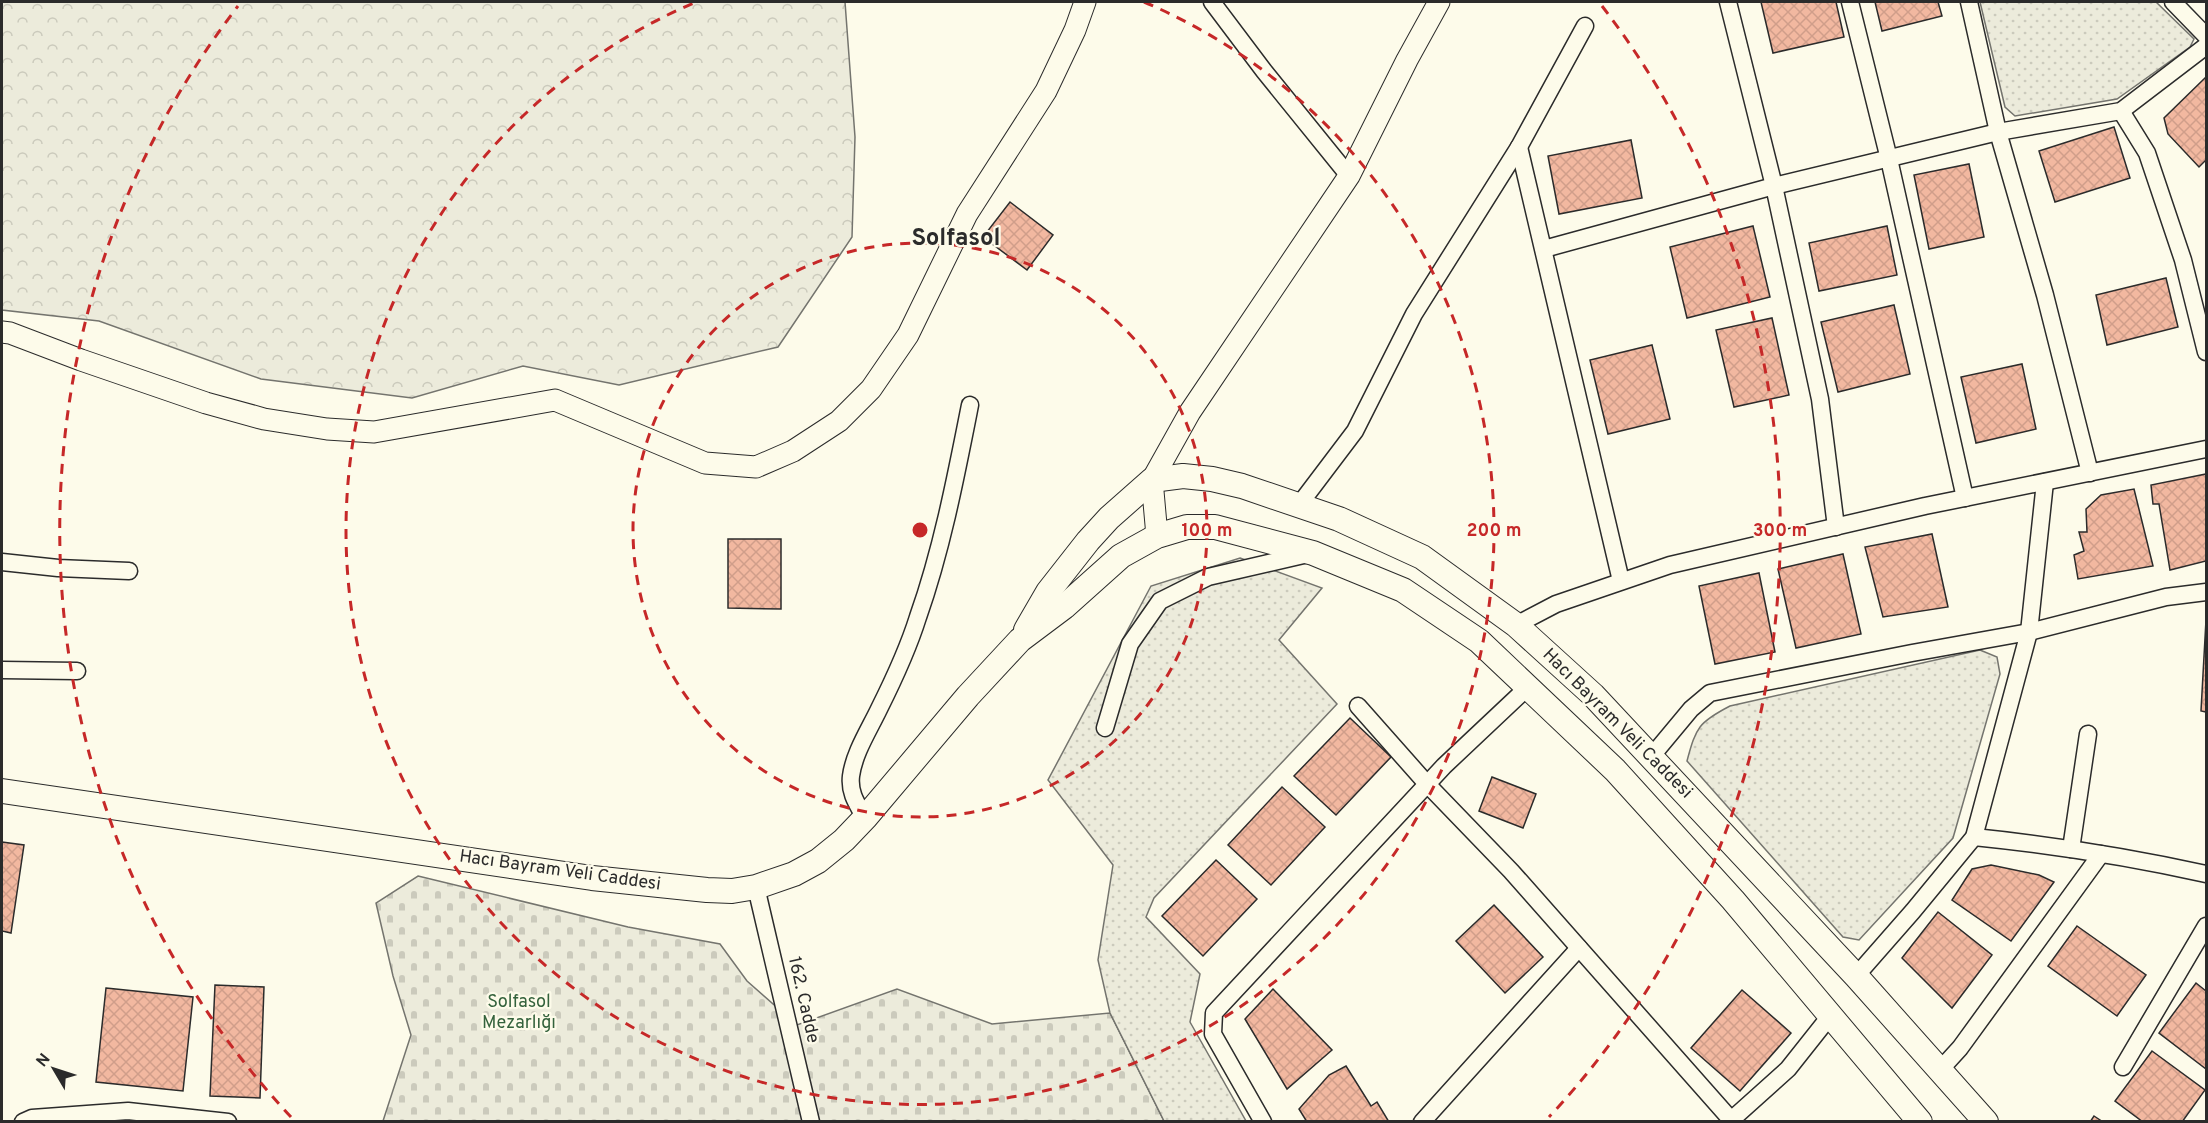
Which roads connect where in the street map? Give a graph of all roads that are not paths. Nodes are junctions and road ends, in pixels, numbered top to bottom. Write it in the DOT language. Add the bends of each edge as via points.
graph roads {
  1 [pos="1085,2"];
  2 [pos="1212,2"];
  3 [pos="1439,2"];
  4 [pos="1728,2"];
  5 [pos="1850,2"];
  6 [pos="1970,2"];
  7 [pos="2173,2"];
  8 [pos="1585,26"];
  9 [pos="2206,36"];
  10 [pos="2206,46"];
  11 [pos="2121,111"];
  12 [pos="1998,132"];
  13 [pos="1519,147"];
  14 [pos="1889,159"];
  15 [pos="1349,176"];
  16 [pos="1774,186"];
  17 [pos="1544,249"];
  18 [pos="2,332"];
  19 [pos="2206,352"];
  20 [pos="970,405"];
  21 [pos="2206,449"];
  22 [pos="2090,473"];
  23 [pos="1152,480"];
  24 [pos="2045,482"];
  25 [pos="1965,498"];
  26 [pos="1299,505"];
  27 [pos="1836,526"];
  28 [pos="1156,536"];
  29 [pos="1313,552"];
  30 [pos="2,562"];
  31 [pos="129,571"];
  32 [pos="1621,581"];
  33 [pos="2206,592"];
  34 [pos="1516,625"];
  35 [pos="2029,632"];
  36 [pos="1020,640"];
  37 [pos="2,670"];
  38 [pos="77,671"];
  39 [pos="1529,686"];
  40 [pos="1358,706"];
  41 [pos="1105,728"];
  42 [pos="2088,734"];
  43 [pos="1651,757"];
  44 [pos="1427,784"];
  45 [pos="2,791"];
  46 [pos="865,818"];
  47 [pos="1974,837"];
  48 [pos="2071,849"];
  49 [pos="2101,854"];
  50 [pos="2206,874"];
  51 [pos="756,887"];
  52 [pos="2206,926"];
  53 [pos="1579,948"];
  54 [pos="1856,976"];
  55 [pos="1830,1016"];
  56 [pos="2123,1067"];
  57 [pos="1939,1071"];
  58 [pos="1731,1121"];
  59 [pos="23,1122"];
  60 [pos="228,1122"];
  61 [pos="811,1122"];
  62 [pos="1263,1122"];
  63 [pos="1422,1122"];
  64 [pos="1920,1122"];
  65 [pos="1986,1122"];
  1 -- 18 [label="street" via="1046,91 966,214 908,335 871,389 839,421 793,451 756,467 705,463 555,400 375,432 264,419 206,403"];
  2 -- 15 [label="street"];
  3 -- 15 [label="street"];
  4 -- 16 [label="street"];
  5 -- 14 [label="street"];
  6 -- 12 [label="street"];
  7 -- 9 [label="street"];
  8 -- 13 [label="street"];
  10 -- 11 [label="street"];
  11 -- 12 [label="street"];
  11 -- 19 [label="street" via="2147,153 2184,260"];
  12 -- 14 [label="street"];
  12 -- 22 [label="street"];
  13 -- 17 [label="street"];
  13 -- 26 [label="street" via="1414,314 1355,431"];
  14 -- 16 [label="street"];
  14 -- 25 [label="street"];
  15 -- 23 [label="street" via="1190,412"];
  16 -- 17 [label="street"];
  16 -- 27 [label="street" via="1820,399"];
  17 -- 32 [label="street"];
  20 -- 46 [label="street" via="918,617 851,776 851,794"];
  21 -- 22 [label="street"];
  22 -- 24 [label="street"];
  23 -- 26 [label="main road, Hacı Bayram Veli Caddesi" via="1212,478"];
  23 -- 28 [label="street"];
  23 -- 36 [label="main road" via="1088,541 1048,592"];
  24 -- 25 [label="street"];
  24 -- 35 [label="street"];
  25 -- 27 [label="street"];
  26 -- 34 [label="main road, Hacı Bayram Veli Caddesi" via="1422,557"];
  27 -- 32 [label="street" via="1670,565"];
  28 -- 29 [label="main road" via="1187,527 1215,527"];
  28 -- 36 [label="main road" via="1121,556"];
  29 -- 39 [label="main road" via="1403,590 1479,641"];
  29 -- 41 [label="street" via="1208,577 1160,601 1130,644"];
  30 -- 31 [label="street"];
  32 -- 34 [label="street" via="1556,604"];
  33 -- 35 [label="street" via="2166,597"];
  34 -- 43 [label="main road, Hacı Bayram Veli Caddesi" via="1593,695"];
  35 -- 43 [label="street" via="1710,693 1691,709"];
  35 -- 47 [label="street"];
  36 -- 46 [label="main road, Hacı Bayram Veli Caddesi"];
  37 -- 38 [label="street"];
  39 -- 44 [label="street"];
  39 -- 55 [label="main road" via="1615,770"];
  40 -- 44 [label="street"];
  42 -- 48 [label="street"];
  43 -- 54 [label="main road, Hacı Bayram Veli Caddesi"];
  44 -- 53 [label="street"];
  44 -- 62 [label="street" via="1214,1013 1213,1034"];
  45 -- 51 [label="main road, Hacı Bayram Veli Caddesi" via="592,878 707,890"];
  46 -- 51 [label="main road, Hacı Bayram Veli Caddesi" via="818,861 784,879"];
  47 -- 48 [label="street"];
  47 -- 54 [label="street"];
  48 -- 49 [label="street"];
  49 -- 50 [label="street"];
  49 -- 57 [label="street" via="1960,1048"];
  51 -- 61 [label="street, 162. Cadde"];
  52 -- 56 [label="street"];
  53 -- 58 [label="street"];
  53 -- 63 [label="street"];
  54 -- 57 [label="main road, Hacı Bayram Veli Caddesi"];
  55 -- 58 [label="street" via="1788,1069"];
  55 -- 64 [label="main road"];
  57 -- 65 [label="main road, Hacı Bayram Veli Caddesi"];
  59 -- 60 [label="street" via="128,1110"];
}
